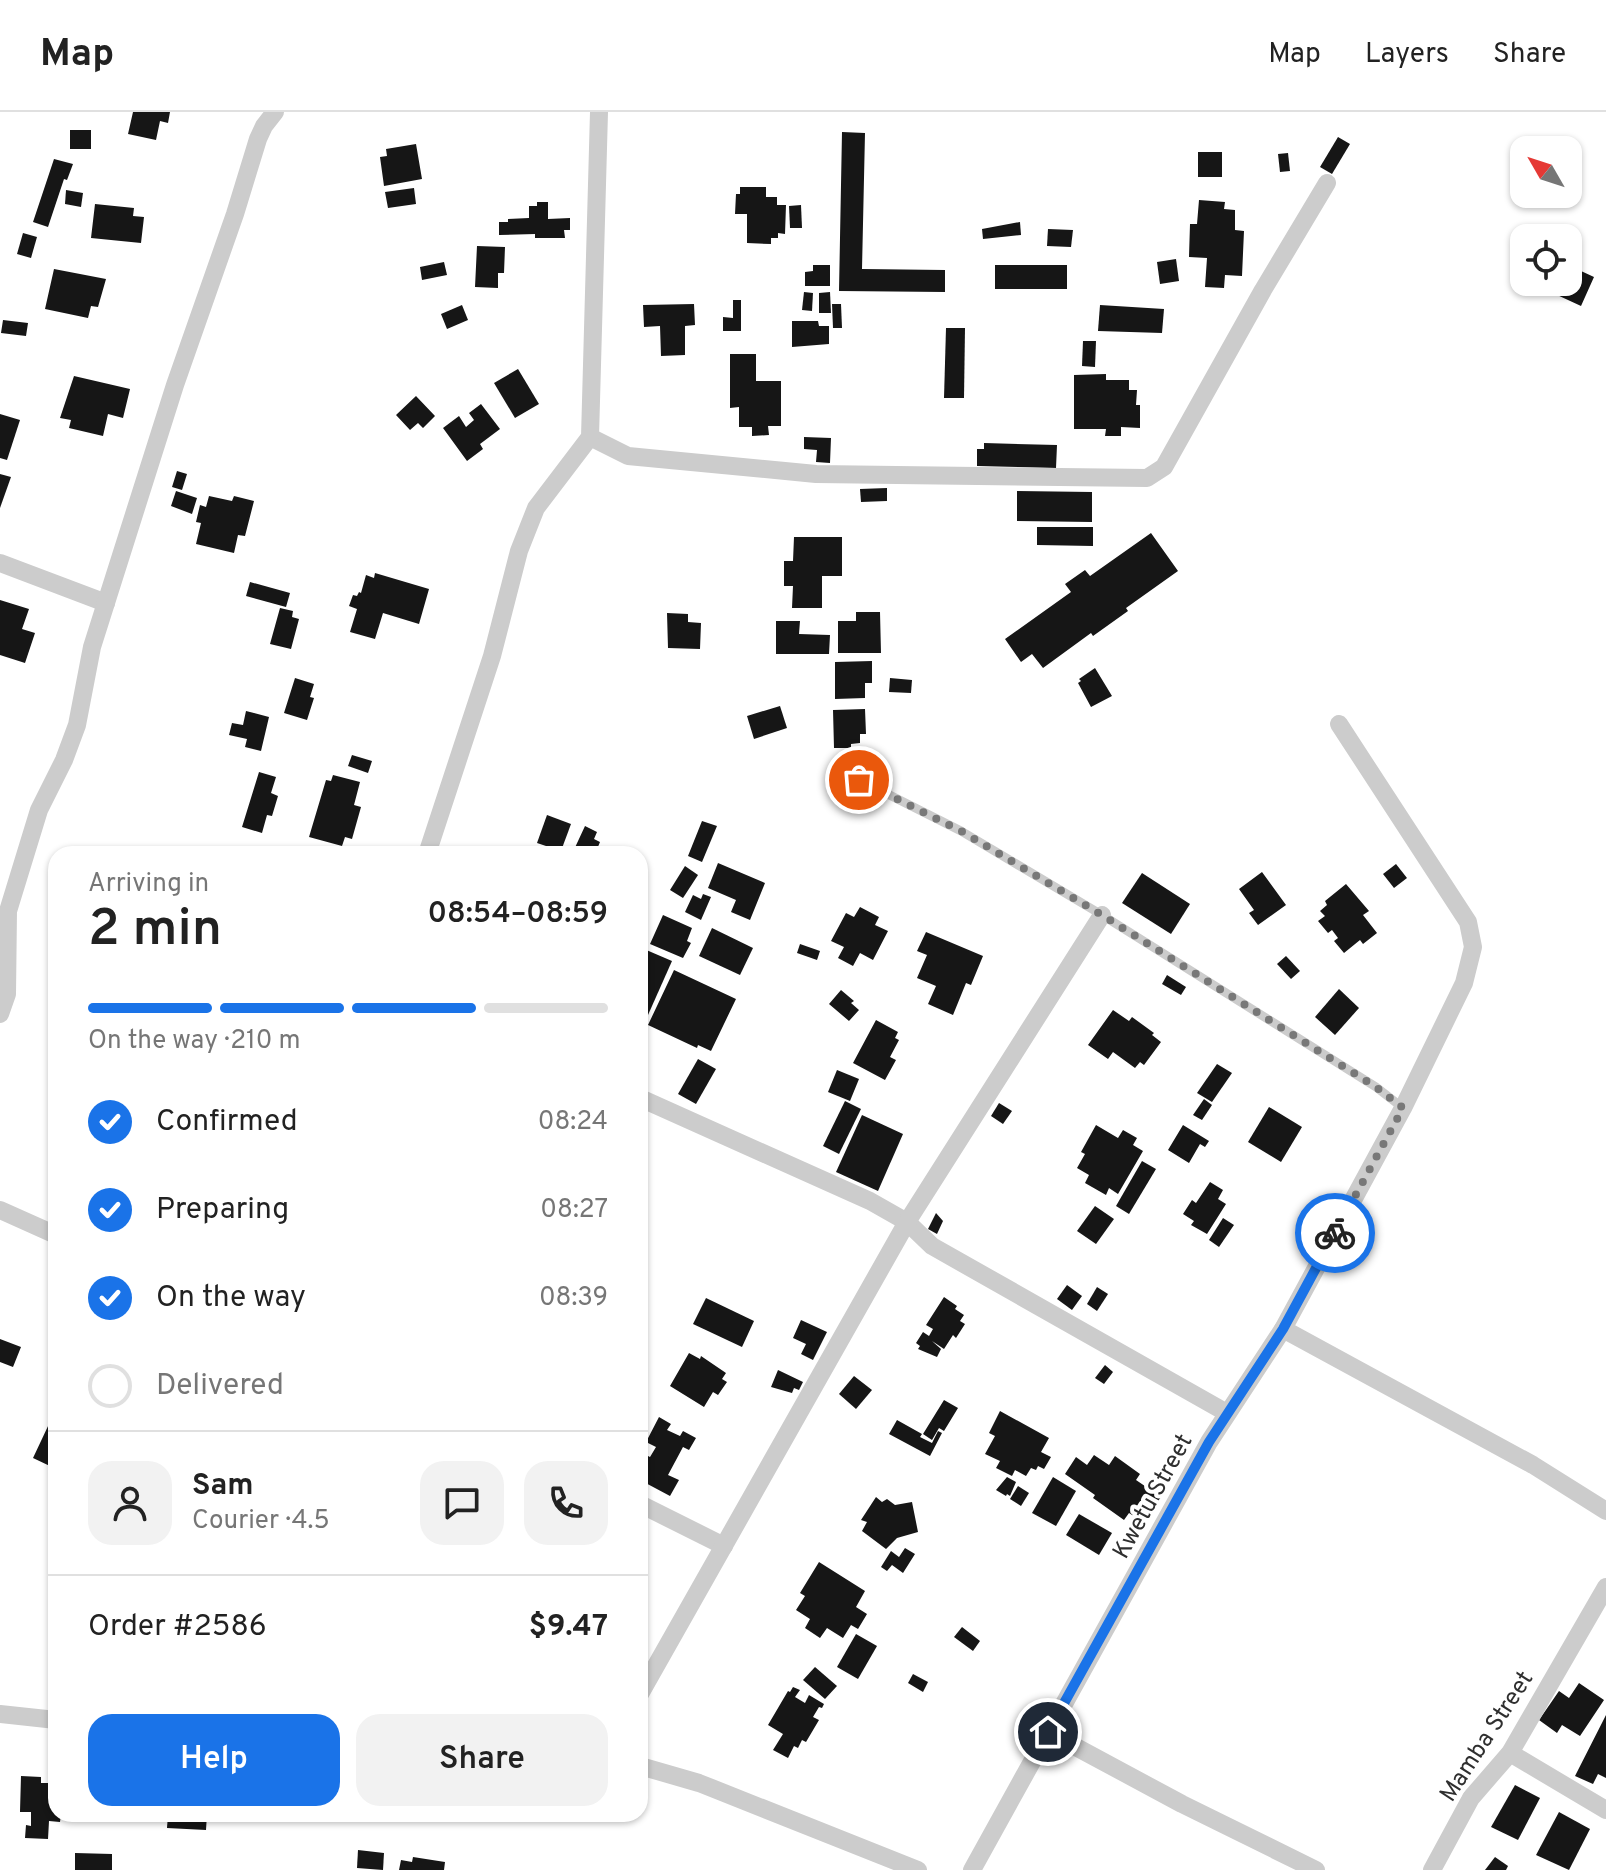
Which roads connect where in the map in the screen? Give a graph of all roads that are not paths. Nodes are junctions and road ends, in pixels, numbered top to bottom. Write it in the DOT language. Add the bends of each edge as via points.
graph roads {
  1 [pos="275,112"];
  2 [pos="599,112"];
  3 [pos="1327,183"];
  4 [pos="590,437"];
  5 [pos="0,563"];
  6 [pos="106,603"];
  7 [pos="1339,724"];
  8 [pos="834,767"];
  9 [pos="430,846"];
  10 [pos="1102,915"];
  11 [pos="0,1014"];
  12 [pos="648,1102"];
  13 [pos="1403,1108"];
  14 [pos="0,1210"];
  15 [pos="907,1222"];
  16 [pos="48,1231"];
  17 [pos="1283,1329"];
  18 [pos="1227,1413"];
  19 [pos="648,1508"];
  20 [pos="1606,1511"];
  21 [pos="724,1546"];
  22 [pos="1606,1587"];
  23 [pos="648,1680"];
  24 [pos="0,1714"];
  25 [pos="48,1719"];
  26 [pos="1048,1732"];
  27 [pos="1510,1753"];
  28 [pos="648,1768"];
  29 [pos="1606,1810"];
  30 [pos="918,1870"];
  31 [pos="972,1870"];
  32 [pos="1316,1870"];
  33 [pos="1432,1870"];
  1 -- 6 [label="street" via="258,139"];
  2 -- 4 [label="street"];
  3 -- 4 [label="street" via="1164,467 1147,478 816,474 628,456"];
  4 -- 9 [label="street" via="536,508 519,551 492,656"];
  5 -- 6 [label="street"];
  6 -- 11 [label="street" via="77,725 39,810 8,911 7,994"];
  7 -- 13 [label="street, Kwetu Street" via="1468,922 1473,947 1464,983"];
  8 -- 10 [label="lane" via="961,831"];
  10 -- 13 [label="lane"];
  10 -- 15 [label="street"];
  12 -- 15 [label="street"];
  13 -- 17 [label="street, Kwetu Street"];
  14 -- 16 [label="street"];
  15 -- 18 [label="street" via="932,1246"];
  15 -- 21 [label="street"];
  17 -- 18 [label="street, Kwetu Street"];
  17 -- 20 [label="street" via="1533,1465"];
  18 -- 26 [label="street, Kwetu Street"];
  19 -- 21 [label="street"];
  21 -- 23 [label="street"];
  22 -- 27 [label="street, Mamba Street"];
  24 -- 25 [label="street"];
  26 -- 31 [label="street, Kwetu Street"];
  26 -- 32 [label="street"];
  27 -- 29 [label="street"];
  27 -- 33 [label="street, Mamba Street" via="1471,1798"];
  28 -- 30 [label="street" via="699,1783"];
}
